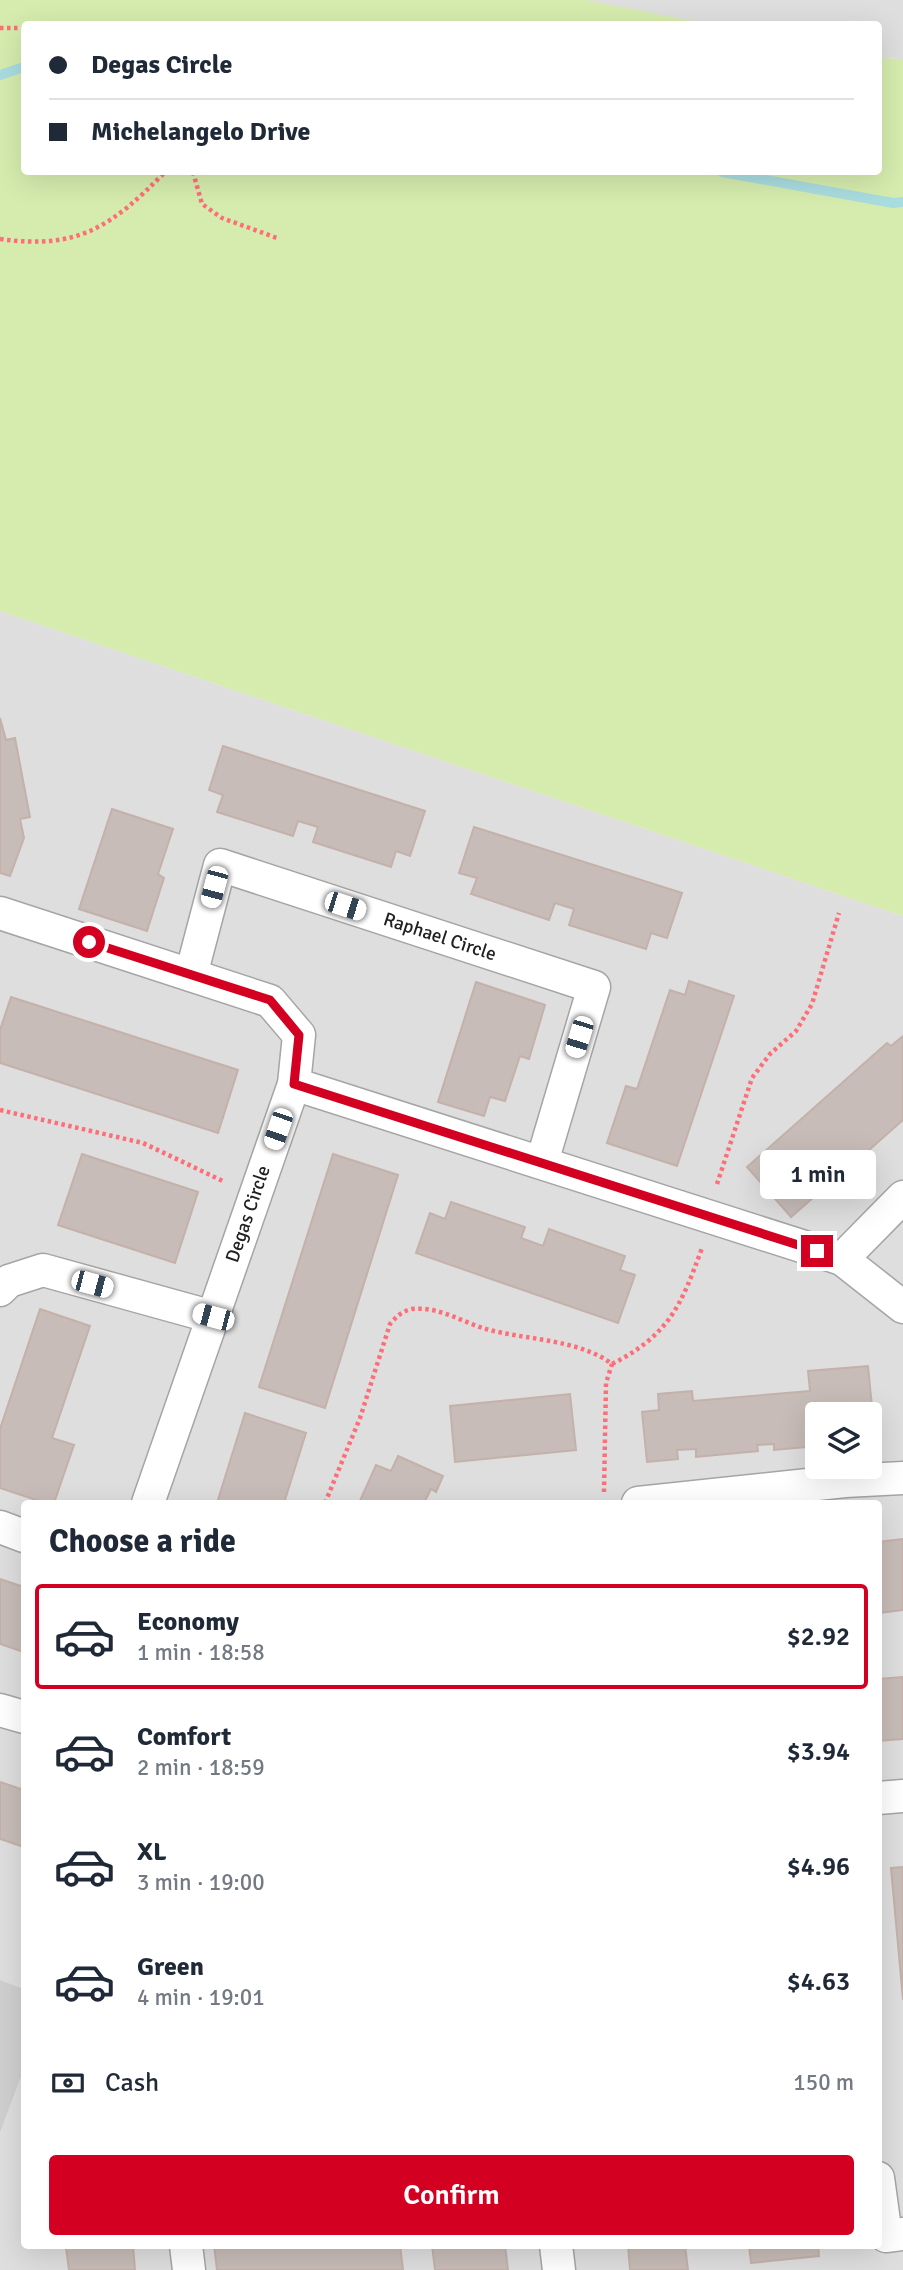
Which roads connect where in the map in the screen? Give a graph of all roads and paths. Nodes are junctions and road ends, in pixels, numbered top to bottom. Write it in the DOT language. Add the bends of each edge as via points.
graph roads {
  1 [pos="0,28"];
  2 [pos="21,28"];
  3 [pos="162,175"];
  4 [pos="194,175"];
  5 [pos="277,238"];
  6 [pos="0,239"];
  7 [pos="0,913"];
  8 [pos="839,913"];
  9 [pos="191,975"];
  10 [pos="294,1084"];
  11 [pos="0,1110"];
  12 [pos="542,1162"];
  13 [pos="254,1197"];
  14 [pos="903,1198"];
  15 [pos="710,1216"];
  16 [pos="842,1259"];
  17 [pos="0,1290"];
  18 [pos="903,1307"];
  19 [pos="213,1317"];
  20 [pos="612,1364"];
  21 [pos="903,1478"];
  22 [pos="149,1500"];
  23 [pos="326,1500"];
  24 [pos="604,1500"];
  25 [pos="666,1500"];
  26 [pos="0,1527"];
  27 [pos="21,1535"];
  28 [pos="0,1710"];
  29 [pos="21,1716"];
  30 [pos="903,1796"];
  31 [pos="882,1798"];
  32 [pos="882,2208"];
  33 [pos="903,2234"];
  34 [pos="186,2249"];
  35 [pos="556,2249"];
  36 [pos="189,2270"];
  37 [pos="559,2270"];
  1 -- 2 [label="path"];
  3 -- 6 [label="path" via="128,210 87,235 28,243"];
  4 -- 5 [label="path" via="202,204 222,218"];
  7 -- 9 [label="street, Degas Circle"];
  8 -- 15 [label="path" via="808,1012 752,1078"];
  9 -- 10 [label="street, Degas Circle" via="270,1000 299,1035"];
  9 -- 12 [label="street, Raphael Circle" via="220,865 594,987"];
  10 -- 12 [label="street"];
  10 -- 13 [label="street, Degas Circle"];
  11 -- 13 [label="path" via="143,1143"];
  12 -- 15 [label="street"];
  13 -- 19 [label="street, Degas Circle"];
  14 -- 16 [label="street"];
  15 -- 16 [label="street"];
  15 -- 20 [label="path" via="675,1314 639,1348"];
  16 -- 18 [label="street"];
  17 -- 19 [label="street" via="9,1281 43,1270"];
  19 -- 22 [label="street, Degas Circle"];
  20 -- 23 [label="path" via="576,1349 484,1329 431,1311 400,1314 390,1324 360,1418"];
  20 -- 24 [label="path" via="606,1383 602,1447"];
  21 -- 25 [label="street"];
  26 -- 27 [label="street"];
  28 -- 29 [label="street"];
  30 -- 31 [label="street"];
  32 -- 33 [label="street" via="886,2236"];
  34 -- 36 [label="street"];
  35 -- 37 [label="street"];
}
